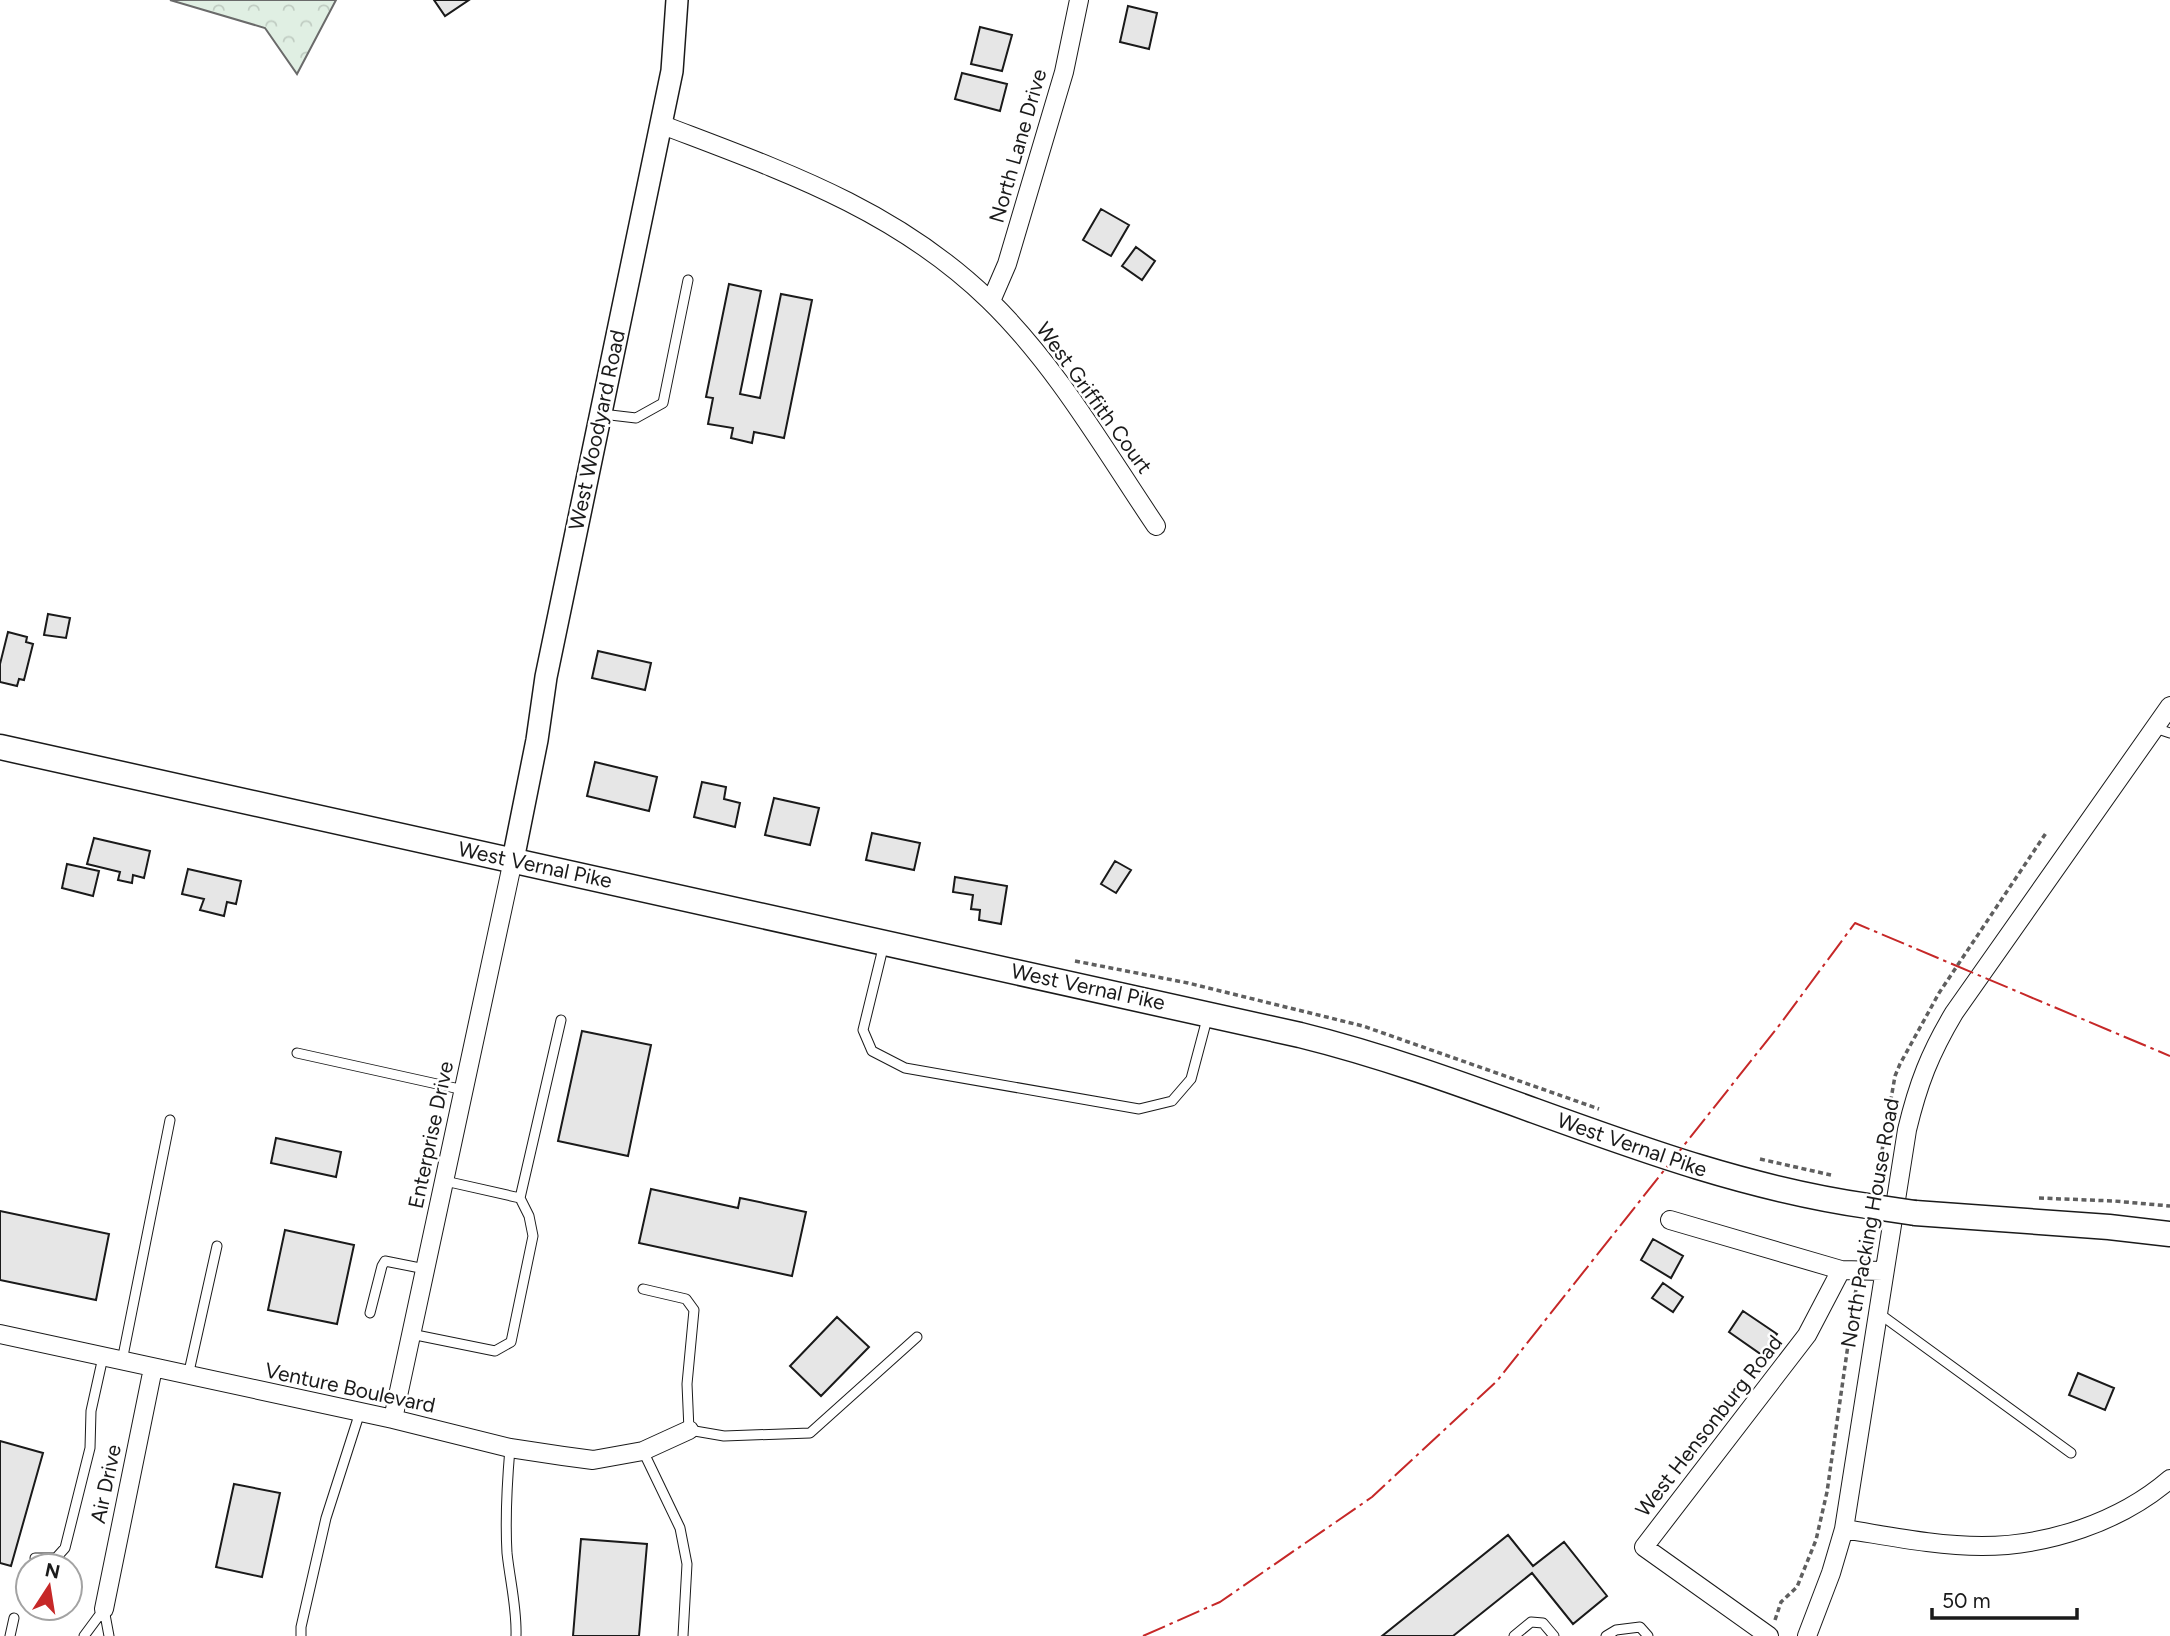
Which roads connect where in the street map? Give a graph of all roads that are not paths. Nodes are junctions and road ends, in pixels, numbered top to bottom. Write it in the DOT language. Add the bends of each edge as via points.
graph roads {
  1 [pos="677,0"];
  2 [pos="1079,0"];
  3 [pos="660,124"];
  4 [pos="688,280"];
  5 [pos="991,301"];
  6 [pos="601,414"];
  7 [pos="1156,526"];
  8 [pos="2170,706"];
  9 [pos="2162,730"];
  10 [pos="0,747"];
  11 [pos="513,860"];
  12 [pos="884,942"];
  13 [pos="1208,1014"];
  14 [pos="561,1020"];
  15 [pos="297,1053"];
  16 [pos="464,1090"];
  17 [pos="170,1119"];
  18 [pos="444,1181"];
  19 [pos="520,1198"];
  20 [pos="1670,1220"];
  21 [pos="2170,1234"];
  22 [pos="217,1246"];
  23 [pos="425,1269"];
  24 [pos="1840,1270"];
  25 [pos="1883,1271"];
  26 [pos="643,1289"];
  27 [pos="1877,1312"];
  28 [pos="370,1313"];
  29 [pos="0,1334"];
  30 [pos="411,1334"];
  31 [pos="917,1337"];
  32 [pos="103,1357"];
  33 [pos="122,1361"];
  34 [pos="153,1368"];
  35 [pos="188,1376"];
  36 [pos="360,1412"];
  37 [pos="393,1419"];
  38 [pos="688,1430"];
  39 [pos="510,1448"];
  40 [pos="643,1451"];
  41 [pos="2071,1452"];
  42 [pos="2170,1479"];
  43 [pos="1844,1529"];
  44 [pos="61,1552"];
  45 [pos="104,1609"];
  46 [pos="13,1618"];
  47 [pos="10,1636"];
  48 [pos="83,1636"];
  49 [pos="109,1636"];
  50 [pos="301,1636"];
  51 [pos="516,1636"];
  52 [pos="683,1636"];
  53 [pos="1514,1636"];
  54 [pos="1554,1636"];
  55 [pos="1606,1636"];
  56 [pos="1648,1636"];
  57 [pos="1769,1636"];
  58 [pos="1807,1636"];
  1 -- 3 [label="street, West Woodyard Road" via="675,51"];
  2 -- 5 [label="street, North Lane Drive" via="1064,72 1007,264"];
  3 -- 5 [label="street, West Griffith Court" via="852,202 928,249"];
  3 -- 6 [label="street, West Woodyard Road"];
  4 -- 6 [label="lane" via="663,403 636,418"];
  5 -- 7 [label="street, West Griffith Court" via="1065,391"];
  6 -- 11 [label="street, West Woodyard Road"];
  8 -- 9 [label="street, North Packing House Road"];
  9 -- 25 [label="street, North Packing House Road" via="1954,1013 1932,1050 1907,1130"];
  10 -- 11 [label="main road, West Vernal Pike"];
  11 -- 12 [label="main road, West Vernal Pike"];
  11 -- 16 [label="street, Enterprise Drive"];
  12 -- 13 [label="main road, West Vernal Pike"];
  12 -- 13 [label="lane" via="863,1030 872,1051 905,1068 1139,1109 1172,1101 1191,1079"];
  13 -- 21 [label="main road, West Vernal Pike, bridge" via="1374,1055 1699,1169 1788,1191 1916,1213"];
  14 -- 19 [label="lane"];
  15 -- 16 [label="lane"];
  16 -- 18 [label="street, Enterprise Drive"];
  17 -- 33 [label="lane"];
  18 -- 19 [label="lane"];
  18 -- 23 [label="street, Enterprise Drive"];
  19 -- 30 [label="lane" via="533,1236 511,1342 495,1351"];
  20 -- 24 [label="street"];
  22 -- 35 [label="lane"];
  23 -- 28 [label="lane" via="385,1261"];
  23 -- 30 [label="street, Enterprise Drive"];
  24 -- 25 [label="street"];
  24 -- 57 [label="street, West Hensonburg Road" via="1807,1335 1644,1547"];
  25 -- 27 [label="street, North Packing House Road"];
  26 -- 38 [label="lane" via="687,1299 694,1310"];
  27 -- 41 [label="lane"];
  27 -- 43 [label="street, North Packing House Road"];
  29 -- 32 [label="street, Venture Boulevard"];
  30 -- 37 [label="street, Enterprise Drive"];
  31 -- 38 [label="lane" via="810,1433 724,1436"];
  32 -- 33 [label="street, Venture Boulevard"];
  32 -- 44 [label="lane" via="91,1411 90,1448"];
  33 -- 34 [label="street, Venture Boulevard"];
  34 -- 35 [label="street, Venture Boulevard"];
  34 -- 45 [label="street, Air Drive"];
  35 -- 36 [label="street, Venture Boulevard"];
  36 -- 37 [label="street, Venture Boulevard"];
  36 -- 50 [label="lane" via="326,1518"];
  37 -- 39 [label="street, Venture Boulevard"];
  38 -- 40 [label="street, Venture Boulevard"];
  39 -- 40 [label="street, Venture Boulevard" via="593,1460"];
  39 -- 51 [label="lane" via="507,1552"];
  40 -- 52 [label="lane" via="680,1528 687,1564"];
  42 -- 43 [label="street" via="2100,1522 2022,1543 1949,1544"];
  43 -- 58 [label="street, North Packing House Road"];
  45 -- 48 [label="lane"];
  45 -- 49 [label="lane"];
  46 -- 47 [label="lane"];
  53 -- 54 [label="lane" via="1531,1622 1542,1623"];
  55 -- 56 [label="lane" via="1640,1626"];
}
